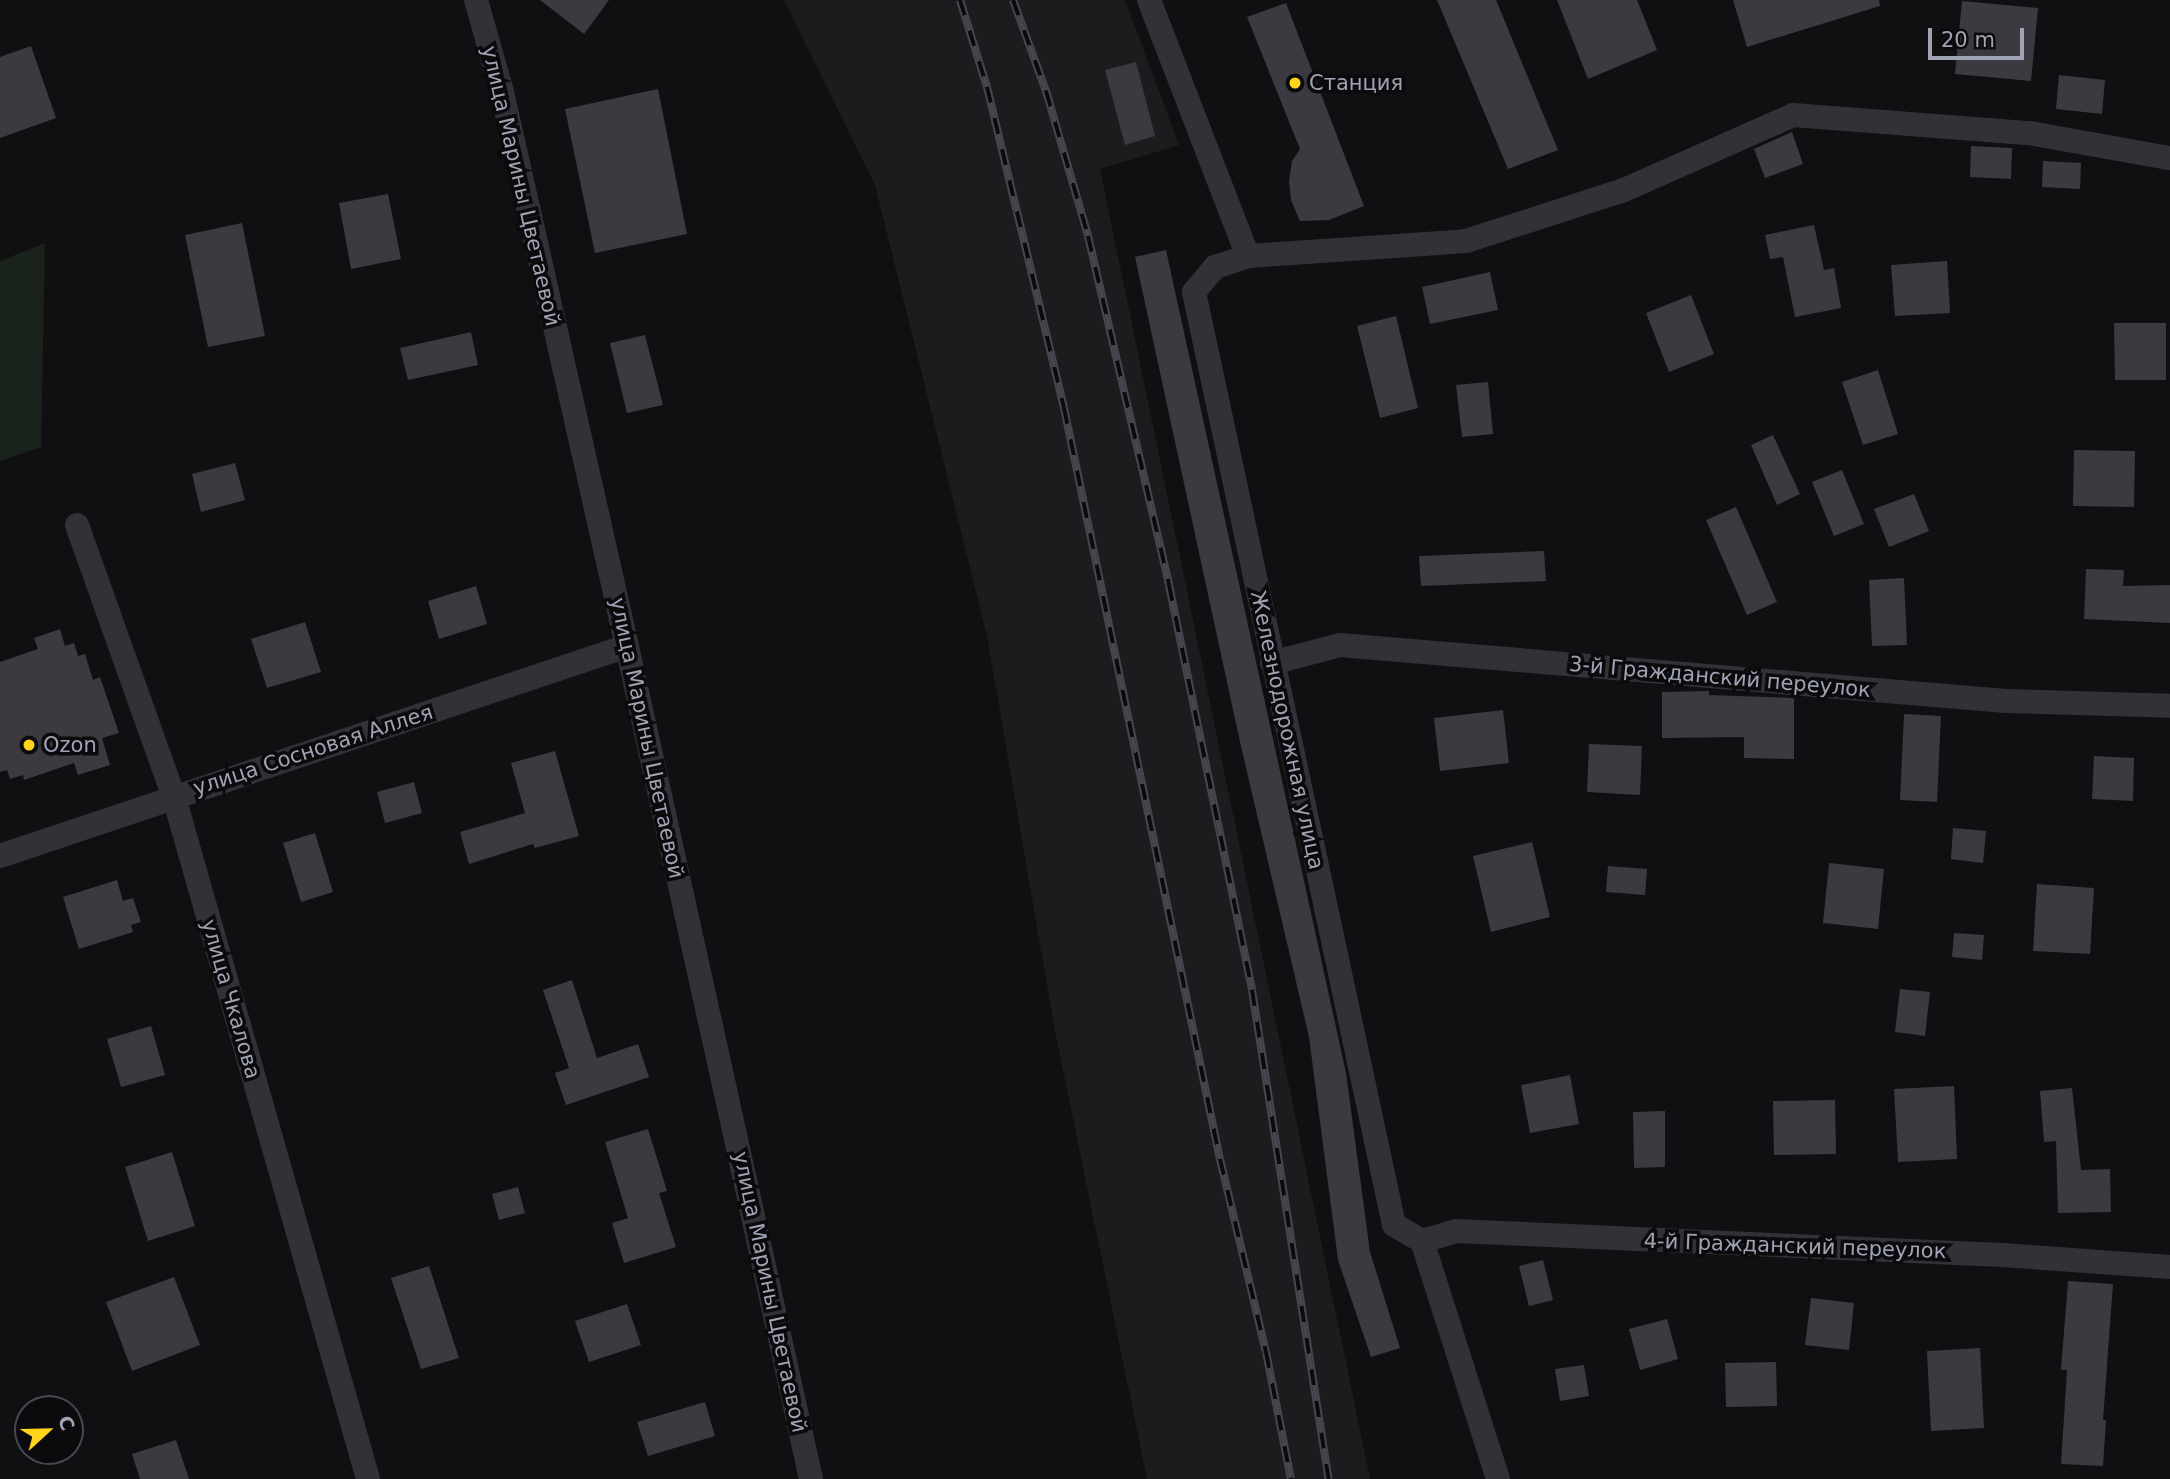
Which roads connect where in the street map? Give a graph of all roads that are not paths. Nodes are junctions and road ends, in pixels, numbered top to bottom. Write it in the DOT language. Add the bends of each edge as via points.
graph roads {
  1 [pos="476,0"];
  2 [pos="1149,0"];
  3 [pos="2170,158"];
  4 [pos="1248,256"];
  5 [pos="77,525"];
  6 [pos="627,646"];
  7 [pos="1272,663"];
  8 [pos="2170,706"];
  9 [pos="174,797"];
  10 [pos="0,856"];
  11 [pos="1422,1241"];
  12 [pos="2170,1267"];
  13 [pos="368,1479"];
  14 [pos="811,1479"];
  15 [pos="1498,1479"];
  1 -- 6 [label="street, улица Марины Цветаевой" via="502,92"];
  2 -- 4 [label="street"];
  3 -- 4 [label="street" via="2029,133 1793,115 1624,190 1466,241"];
  4 -- 7 [label="street, Железнодорожная улица" via="1215,267 1194,292"];
  5 -- 9 [label="street, улица Чкалова"];
  6 -- 9 [label="street, улица Сосновая Аллея"];
  6 -- 14 [label="street, улица Марины Цветаевой"];
  7 -- 8 [label="street, 3-й Гражданский переулок" via="1340,645 2006,701"];
  7 -- 11 [label="street, Железнодорожная улица" via="1394,1225"];
  9 -- 10 [label="street, улица Сосновая Аллея"];
  9 -- 13 [label="street, улица Чкалова"];
  11 -- 12 [label="street, 4-й Гражданский переулок" via="1456,1231 2002,1255"];
  11 -- 15 [label="street"];
}
